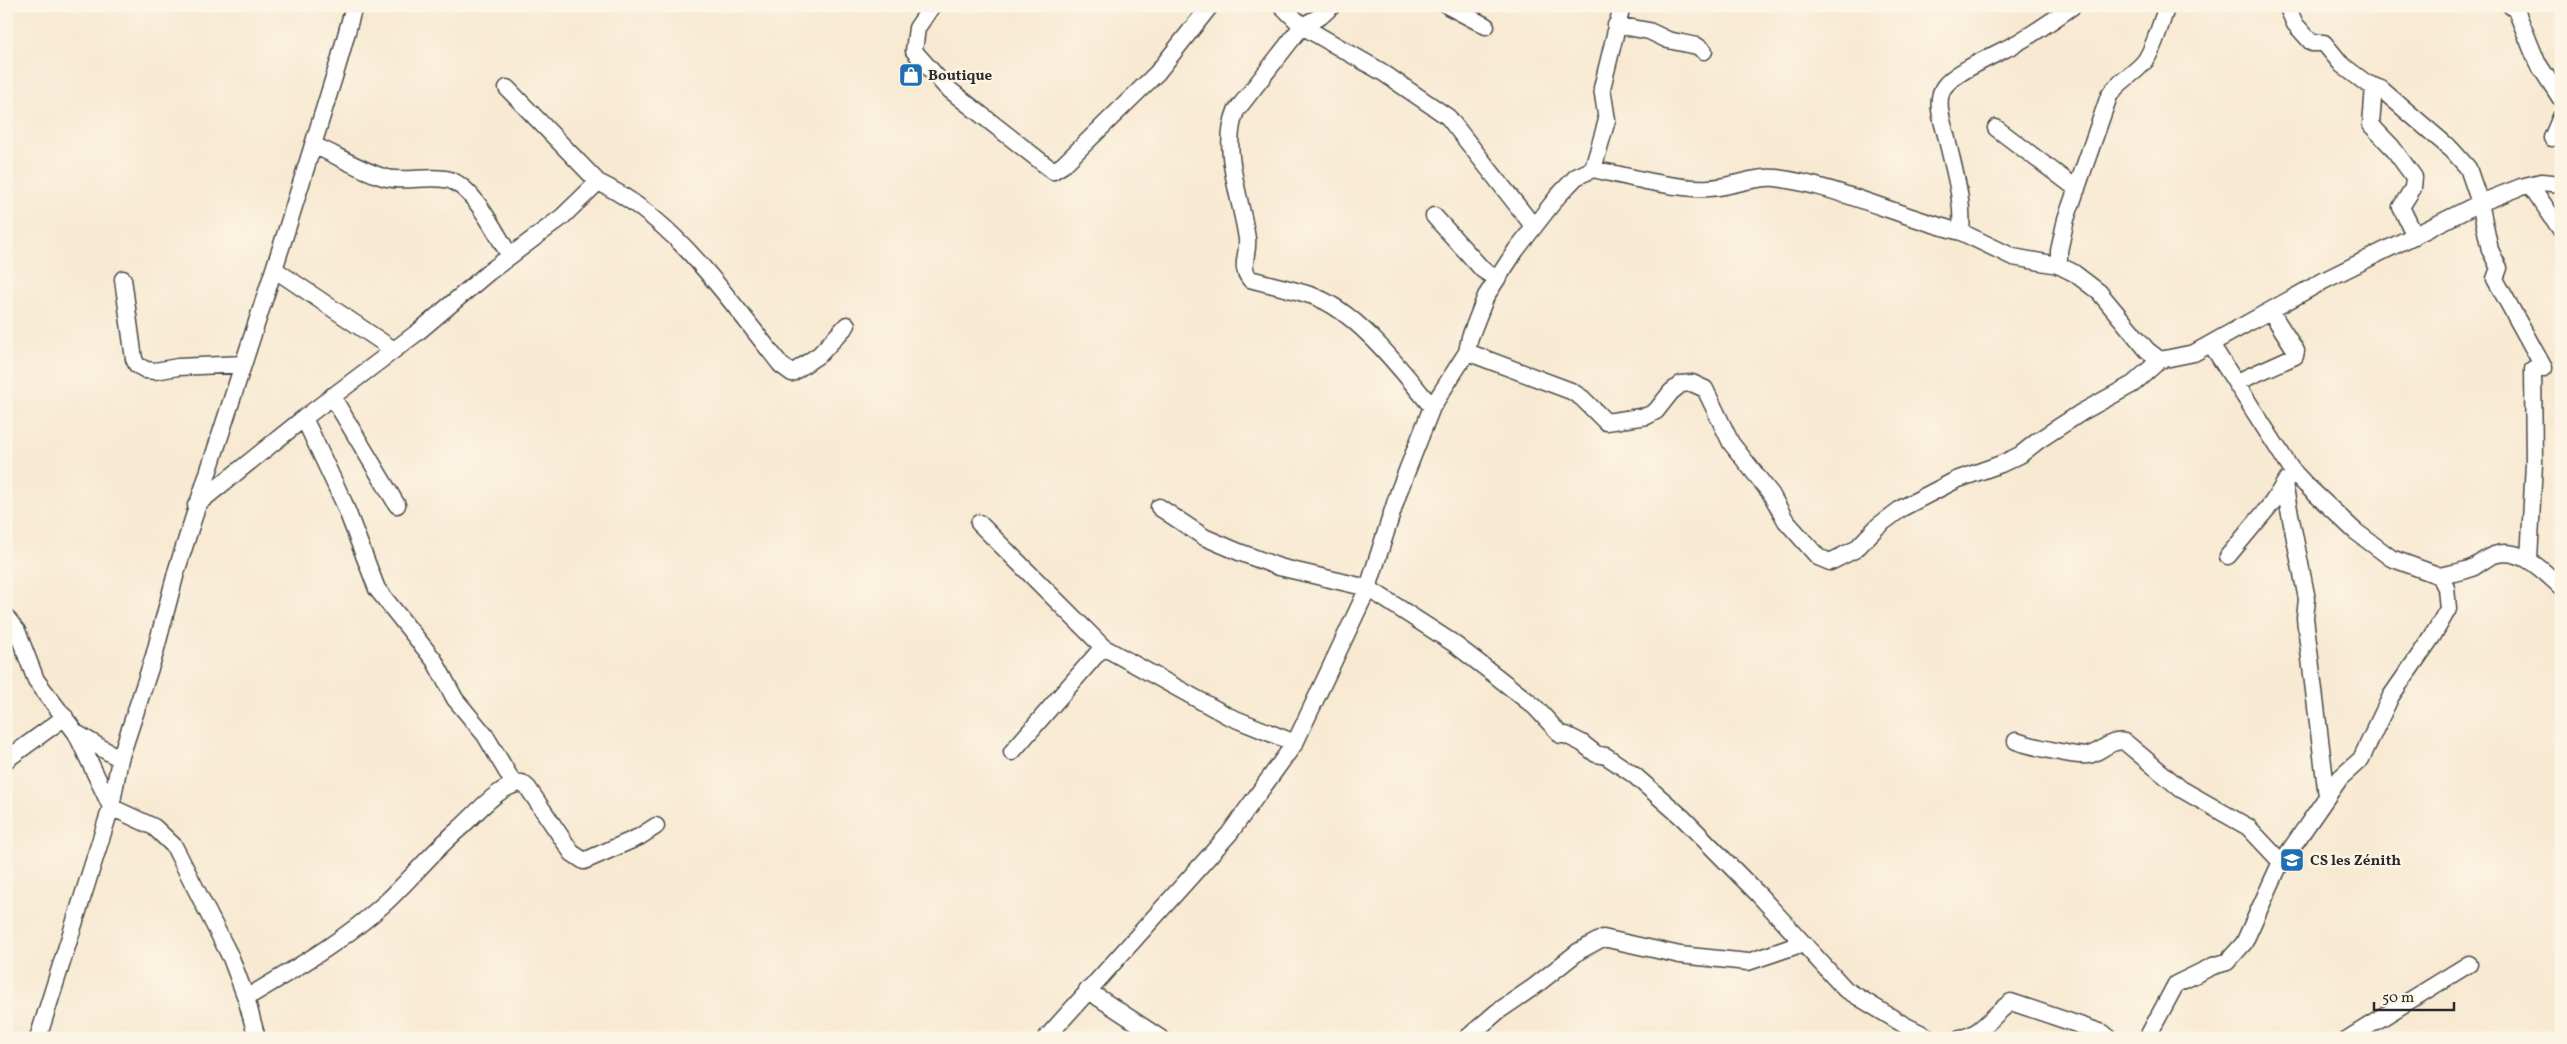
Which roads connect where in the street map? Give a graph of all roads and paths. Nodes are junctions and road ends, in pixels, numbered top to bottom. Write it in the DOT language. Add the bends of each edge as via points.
graph roads {
  1 [pos="354,6"];
  2 [pos="932,6"];
  3 [pos="1210,6"];
  4 [pos="1282,6"];
  5 [pos="1332,6"];
  6 [pos="1448,6"];
  7 [pos="1622,6"];
  8 [pos="2073,6"];
  9 [pos="2166,6"];
  10 [pos="2287,6"];
  11 [pos="2511,6"];
  12 [pos="1616,25"];
  13 [pos="1302,26"];
  14 [pos="1486,26"];
  15 [pos="1704,51"];
  16 [pos="2374,86"];
  17 [pos="507,88"];
  18 [pos="2561,99"];
  19 [pos="2561,117"];
  20 [pos="1996,128"];
  21 [pos="2552,138"];
  22 [pos="313,145"];
  23 [pos="1593,169"];
  24 [pos="598,182"];
  25 [pos="2561,184"];
  26 [pos="2531,186"];
  27 [pos="2077,189"];
  28 [pos="2480,203"];
  29 [pos="1434,216"];
  30 [pos="1534,227"];
  31 [pos="2561,230"];
  32 [pos="1961,232"];
  33 [pos="2414,236"];
  34 [pos="510,256"];
  35 [pos="2059,266"];
  36 [pos="274,269"];
  37 [pos="124,279"];
  38 [pos="1497,279"];
  39 [pos="2271,312"];
  40 [pos="848,325"];
  41 [pos="2210,344"];
  42 [pos="394,350"];
  43 [pos="1467,352"];
  44 [pos="2160,360"];
  45 [pos="243,364"];
  46 [pos="2237,382"];
  47 [pos="332,396"];
  48 [pos="1432,407"];
  49 [pos="304,418"];
  50 [pos="2287,477"];
  51 [pos="397,505"];
  52 [pos="196,506"];
  53 [pos="1159,507"];
  54 [pos="979,523"];
  55 [pos="2228,556"];
  56 [pos="2529,560"];
  57 [pos="2474,567"];
  58 [pos="2440,576"];
  59 [pos="2561,587"];
  60 [pos="1368,588"];
  61 [pos="2449,600"];
  62 [pos="6,617"];
  63 [pos="1103,647"];
  64 [pos="65,718"];
  65 [pos="76,733"];
  66 [pos="2016,741"];
  67 [pos="1295,743"];
  68 [pos="1012,752"];
  69 [pos="120,759"];
  70 [pos="6,760"];
  71 [pos="514,784"];
  72 [pos="2327,796"];
  73 [pos="111,807"];
  74 [pos="656,826"];
  75 [pos="2281,862"];
  76 [pos="1801,944"];
  77 [pos="2469,964"];
  78 [pos="1087,990"];
  79 [pos="246,998"];
  80 [pos="38,1038"];
  81 [pos="257,1038"];
  82 [pos="1046,1038"];
  83 [pos="1160,1038"];
  84 [pos="1467,1038"];
  85 [pos="1930,1038"];
  86 [pos="1952,1038"];
  87 [pos="1958,1038"];
  88 [pos="2109,1038"];
  89 [pos="2147,1038"];
  90 [pos="2349,1038"];
  1 -- 22 [label="street"];
  2 -- 3 [label="street" via="917,28 914,51 946,87 1053,172 1157,73"];
  4 -- 13 [label="street"];
  5 -- 13 [label="street"];
  6 -- 14 [label="street"];
  7 -- 12 [label="street"];
  8 -- 32 [label="street" via="2021,41 1953,77 1944,88 1940,99 1941,114 1957,180"];
  9 -- 27 [label="street" via="2146,60 2134,73 2115,85 2109,96"];
  10 -- 16 [label="street" via="2295,24 2312,43 2324,43 2342,65"];
  11 -- 18 [label="street" via="2516,10 2537,62"];
  12 -- 15 [label="street" via="1649,31"];
  12 -- 23 [label="street" via="1602,88 1607,120"];
  13 -- 30 [label="street" via="1382,72 1448,117"];
  13 -- 48 [label="street" via="1236,111 1230,125 1234,174 1248,241 1244,265 1246,274 1250,279 1314,296 1344,314 1377,343"];
  16 -- 28 [label="street" via="2404,108 2468,168"];
  16 -- 33 [label="street" via="2370,125 2392,147 2414,177 2413,188 2401,207"];
  17 -- 24 [label="street"];
  19 -- 21 [label="street"];
  20 -- 27 [label="street"];
  22 -- 34 [label="street" via="388,178 446,178 457,182 470,193"];
  22 -- 36 [label="street"];
  23 -- 30 [label="street" via="1576,177"];
  23 -- 32 [label="street" via="1698,188 1759,179 1793,181"];
  24 -- 34 [label="street" via="562,217"];
  24 -- 40 [label="street" via="617,191 692,254 781,365 792,373 820,354"];
  25 -- 26 [label="street" via="2541,182"];
  26 -- 28 [label="street"];
  26 -- 31 [label="street"];
  27 -- 35 [label="street" via="2066,219"];
  28 -- 33 [label="street"];
  28 -- 56 [label="street" via="2490,250 2499,268 2495,279 2539,368"];
  29 -- 38 [label="street" via="1483,270"];
  30 -- 38 [label="street"];
  32 -- 35 [label="street" via="2013,257"];
  33 -- 39 [label="street" via="2325,280"];
  34 -- 42 [label="street"];
  35 -- 44 [label="street" via="2099,292 2147,350"];
  36 -- 42 [label="street"];
  36 -- 45 [label="street"];
  37 -- 45 [label="street" via="137,365 155,371"];
  38 -- 43 [label="street" via="1486,296"];
  39 -- 41 [label="street"];
  39 -- 46 [label="street" via="2296,351 2295,356"];
  41 -- 44 [label="street" via="2194,353"];
  41 -- 46 [label="street"];
  42 -- 47 [label="street"];
  43 -- 44 [label="street" via="1571,391 1606,422 1647,416 1656,411 1670,392 1681,384 1692,383 1705,389 1731,443 1771,494 1786,521 1818,557 1830,562 1856,549 1878,526 1916,500 2020,455 2082,412 2133,384"];
  43 -- 48 [label="street"];
  45 -- 52 [label="street"];
  46 -- 50 [label="street"];
  47 -- 49 [label="street"];
  47 -- 51 [label="street"];
  48 -- 60 [label="street" via="1399,491"];
  49 -- 52 [label="street"];
  49 -- 71 [label="street" via="344,503 378,589 434,660 455,699 485,735"];
  50 -- 55 [label="street" via="2272,503"];
  50 -- 58 [label="street" via="2391,558"];
  50 -- 72 [label="street" via="2307,599 2305,618"];
  52 -- 69 [label="street" via="154,656"];
  53 -- 60 [label="street" via="1204,537 1239,552 1279,567"];
  54 -- 63 [label="street"];
  56 -- 57 [label="street" via="2518,555 2499,554"];
  56 -- 59 [label="street"];
  57 -- 58 [label="street"];
  57 -- 61 [label="street"];
  58 -- 61 [label="street"];
  60 -- 67 [label="street"];
  60 -- 76 [label="street" via="1453,643 1535,707 1561,735 1606,756 1634,775 1715,849"];
  61 -- 72 [label="street" via="2448,609 2432,637 2391,696 2361,759 2340,778"];
  62 -- 64 [label="street" via="17,632 36,680"];
  63 -- 67 [label="street" via="1228,716"];
  63 -- 68 [label="street"];
  64 -- 65 [label="street"];
  64 -- 70 [label="street"];
  65 -- 69 [label="street"];
  65 -- 73 [label="street"];
  66 -- 75 [label="street" via="2032,747 2088,756 2116,740 2125,742 2181,789 2248,827"];
  67 -- 78 [label="street" via="1229,834"];
  69 -- 73 [label="street"];
  71 -- 74 [label="street" via="522,783 528,788 572,853 584,861 639,838"];
  71 -- 79 [label="street" via="441,844 384,904 336,944"];
  72 -- 75 [label="street"];
  73 -- 79 [label="street" via="154,827 174,846 231,958"];
  73 -- 80 [label="street"];
  75 -- 89 [label="street" via="2237,953 2226,962 2176,984"];
  76 -- 84 [label="street" via="1748,962 1680,955 1603,938 1579,951"];
  76 -- 85 [label="street" via="1845,989"];
  77 -- 90 [label="street"];
  78 -- 82 [label="street"];
  78 -- 83 [label="street"];
  79 -- 81 [label="street"];
  86 -- 87 [label="street"];
  87 -- 88 [label="street" via="1967,1037 1987,1024 2011,1002"];
}
